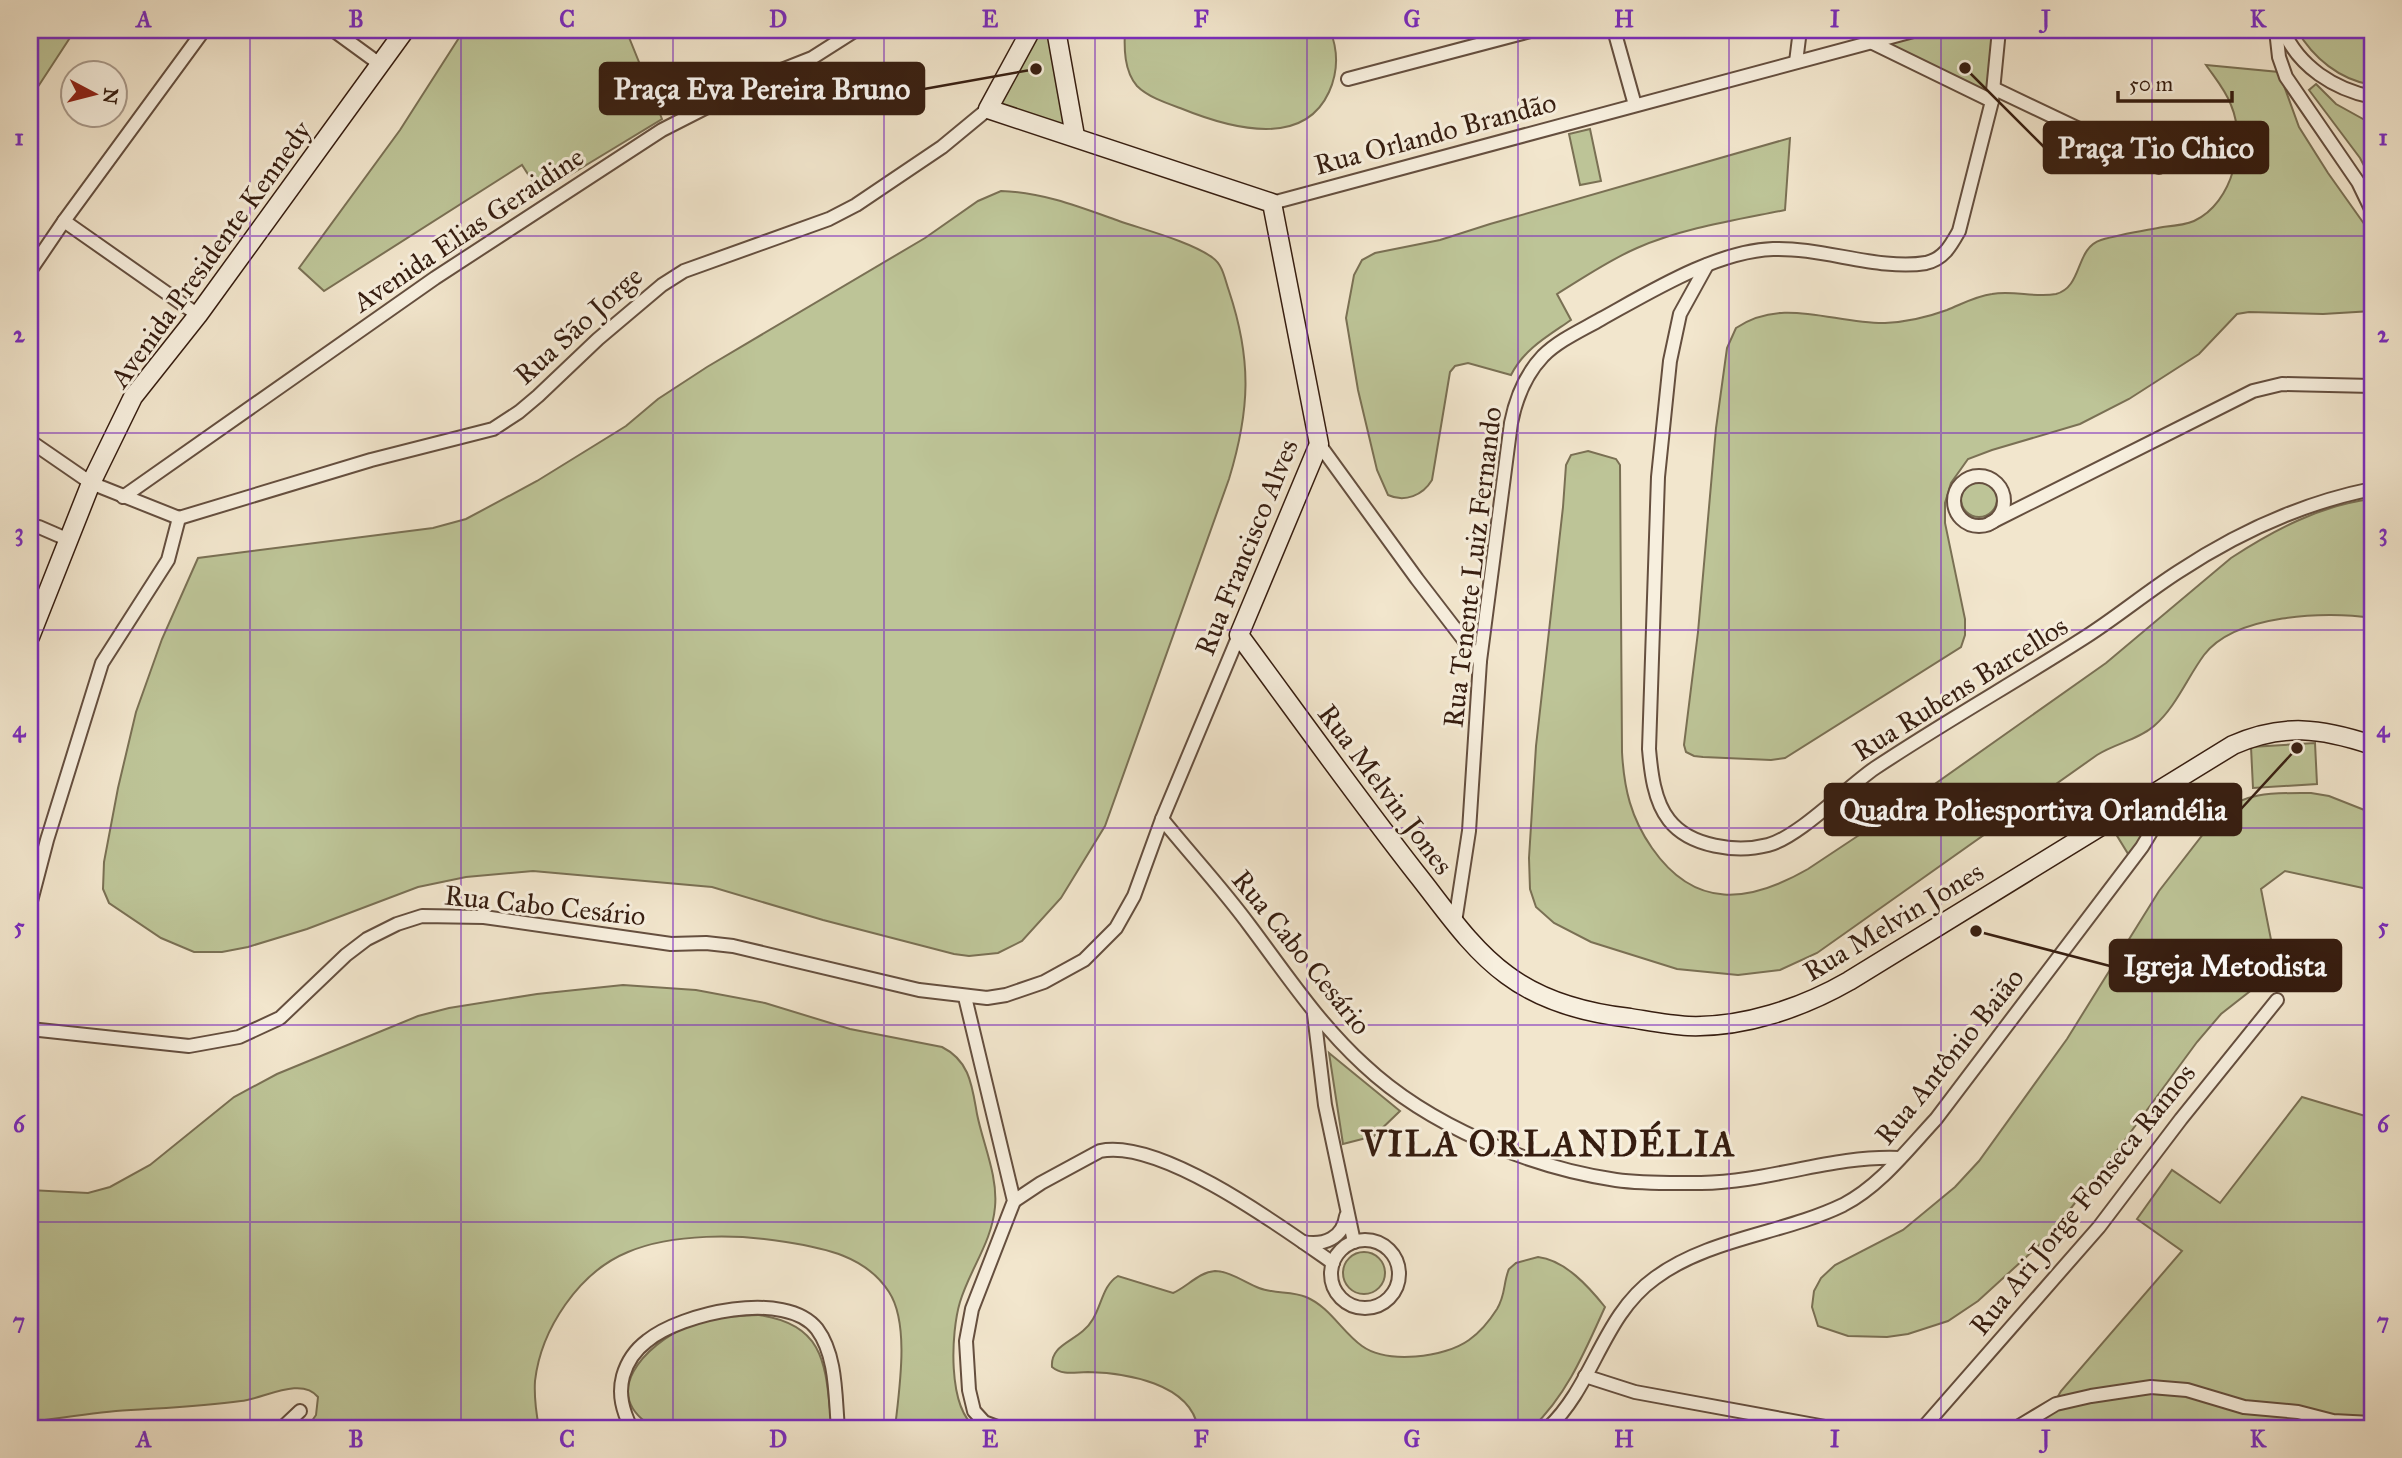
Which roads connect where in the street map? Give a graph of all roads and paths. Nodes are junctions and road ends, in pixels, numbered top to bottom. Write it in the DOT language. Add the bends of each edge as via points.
graph roads {
  1 [pos="204,30"];
  2 [pos="333,30"];
  3 [pos="405,30"];
  4 [pos="856,30"];
  5 [pos="1031,30"];
  6 [pos="1056,30"];
  7 [pos="1534,30"];
  8 [pos="1614,30"];
  9 [pos="1800,30"];
  10 [pos="1917,30"];
  11 [pos="1999,30"];
  12 [pos="2276,30"];
  13 [pos="2283,30"];
  14 [pos="1872,43"];
  15 [pos="1796,62"];
  16 [pos="2306,64"];
  17 [pos="381,65"];
  18 [pos="1348,79"];
  19 [pos="2292,86"];
  20 [pos="1994,95"];
  21 [pos="2372,97"];
  22 [pos="1635,105"];
  23 [pos="988,109"];
  24 [pos="1075,136"];
  25 [pos="2159,167"];
  26 [pos="1272,204"];
  27 [pos="2372,212"];
  28 [pos="64,221"];
  29 [pos="1707,265"];
  30 [pos="30,271"];
  31 [pos="198,315"];
  32 [pos="2372,386"];
  33 [pos="30,441"];
  34 [pos="1319,443"];
  35 [pos="92,483"];
  36 [pos="2372,489"];
  37 [pos="123,496"];
  38 [pos="179,518"];
  39 [pos="1990,523"];
  40 [pos="30,530"];
  41 [pos="69,540"];
  42 [pos="1239,635"];
  43 [pos="30,637"];
  44 [pos="1480,661"];
  45 [pos="2372,746"];
  46 [pos="2178,777"];
  47 [pos="1162,820"];
  48 [pos="30,905"];
  49 [pos="1455,922"];
  50 [pos="965,997"];
  51 [pos="2277,1000"];
  52 [pos="1314,1014"];
  53 [pos="30,1029"];
  54 [pos="1900,1158"];
  55 [pos="1014,1201"];
  56 [pos="1346,1208"];
  57 [pos="1303,1242"];
  58 [pos="1354,1242"];
  59 [pos="1333,1263"];
  60 [pos="1585,1376"];
  61 [pos="300,1410"];
  62 [pos="628,1423"];
  63 [pos="2372,1423"];
  64 [pos="282,1428"];
  65 [pos="641,1428"];
  66 [pos="838,1428"];
  67 [pos="1000,1428"];
  68 [pos="1548,1428"];
  69 [pos="1831,1428"];
  70 [pos="1923,1428"];
  71 [pos="2016,1428"];
  1 -- 28 [label="street"];
  2 -- 17 [label="street"];
  3 -- 17 [label="street, Avenida Presidente Kennedy"];
  4 -- 37 [label="street, Avenida Elias Geraidine" via="812,58 662,130 435,278"];
  5 -- 23 [label="street"];
  6 -- 24 [label="street"];
  7 -- 18 [label="street"];
  8 -- 22 [label="street"];
  9 -- 15 [label="street"];
  10 -- 14 [label="street, Rua Orlando Brandão"];
  11 -- 20 [label="street, Rua Tenente Luiz Fernando"];
  12 -- 19 [label="street" via="2282,68"];
  13 -- 16 [label="street"];
  14 -- 15 [label="street, Rua Orlando Brandão"];
  14 -- 20 [label="street"];
  15 -- 22 [label="street, Rua Orlando Brandão"];
  16 -- 19 [label="street" via="2292,64"];
  16 -- 21 [label="street" via="2335,85"];
  17 -- 31 [label="street, Avenida Presidente Kennedy"];
  19 -- 27 [label="street" via="2358,182"];
  20 -- 25 [label="street"];
  20 -- 29 [label="street, Rua Tenente Luiz Fernando" via="1959,231 1940,258 1904,265 1774,249 1742,252"];
  22 -- 26 [label="street, Rua Orlando Brandão"];
  23 -- 24 [label="street"];
  23 -- 38 [label="street, Rua São Jorge" via="942,147 856,205 684,271 662,285 538,396 493,429"];
  24 -- 26 [label="street"];
  26 -- 34 [label="street, Rua Francisco Alves"];
  28 -- 30 [label="street"];
  28 -- 31 [label="street"];
  29 -- 36 [label="street, Rua Rubens Barcellos" via="1680,314 1670,361 1658,477 1649,750 1653,782 1665,813 1676,827 1705,842 1744,848 1778,841 1873,770 2090,634 2179,571 2284,516"];
  29 -- 44 [label="street, Rua Tenente Luiz Fernando" via="1565,340 1546,354 1525,382 1510,430"];
  31 -- 35 [label="street, Avenida Presidente Kennedy" via="133,397"];
  32 -- 39 [label="street" via="2282,384 2253,391"];
  33 -- 35 [label="street"];
  34 -- 42 [label="street, Rua Francisco Alves"];
  34 -- 44 [label="street"];
  35 -- 37 [label="street"];
  35 -- 41 [label="street, Avenida Presidente Kennedy"];
  37 -- 38 [label="street"];
  38 -- 48 [label="street" via="168,560 103,663"];
  39 -- 39 [label="street" via="2001,512 2002,491 1987,477 1967,478 1954,496 1956,512 1975,526"];
  40 -- 41 [label="street" via="39,527"];
  41 -- 43 [label="street, Avenida Presidente Kennedy"];
  42 -- 47 [label="street, Rua Francisco Alves"];
  42 -- 49 [label="street, Rua Melvin Jones"];
  44 -- 49 [label="street, Rua Tenente Luiz Fernando" via="1469,831"];
  45 -- 46 [label="street, Rua Melvin Jones" via="2318,730 2266,733 2233,745"];
  46 -- 49 [label="street, Rua Melvin Jones" via="1821,997 1758,1017 1689,1026 1568,1006 1505,974"];
  46 -- 54 [label="street, Rua Antônio Baião" via="2142,847 1936,1119"];
  47 -- 50 [label="street, Rua Francisco Alves" via="1125,914 1084,960 1044,982 1006,995"];
  47 -- 52 [label="street, Rua Cabo Cesário" via="1248,923"];
  50 -- 53 [label="street, Rua Cabo Cesário" via="733,946 671,944 484,917 422,916 367,939 280,1018 239,1037 189,1046"];
  50 -- 55 [label="street"];
  51 -- 70 [label="street, Rua Ari Jorge Fonseca Ramos" via="2099,1227"];
  52 -- 54 [label="street, Rua Cabo Cesário" via="1364,1066 1407,1100 1488,1143 1583,1174 1619,1181 1705,1183 1772,1176 1837,1161"];
  52 -- 56 [label="street" via="1325,1105"];
  54 -- 60 [label="street, Rua Antônio Baião" via="1842,1205 1707,1252 1655,1278 1616,1318"];
  55 -- 57 [label="street" via="1084,1158 1122,1149 1174,1166"];
  55 -- 67 [label="street" via="972,1309 966,1341 974,1411"];
  56 -- 57 [label="street" via="1344,1226 1334,1237 1317,1244"];
  56 -- 58 [label="street"];
  57 -- 59 [label="street"];
  58 -- 59 [label="street" via="1341,1250"];
  58 -- 59 [label="street" via="1376,1242 1394,1256 1399,1282 1390,1298 1369,1308 1351,1305 1333,1286"];
  60 -- 68 [label="street, Rua Antônio Baião" via="1572,1402"];
  60 -- 69 [label="street" via="1635,1392"];
  61 -- 64 [label="street"];
  62 -- 65 [label="street"];
  62 -- 66 [label="street" via="621,1396 623,1374 646,1341 695,1318 770,1309 806,1318 823,1338 832,1370"];
  63 -- 71 [label="street" via="2244,1407 2187,1390 2151,1387 2056,1404"];
}
